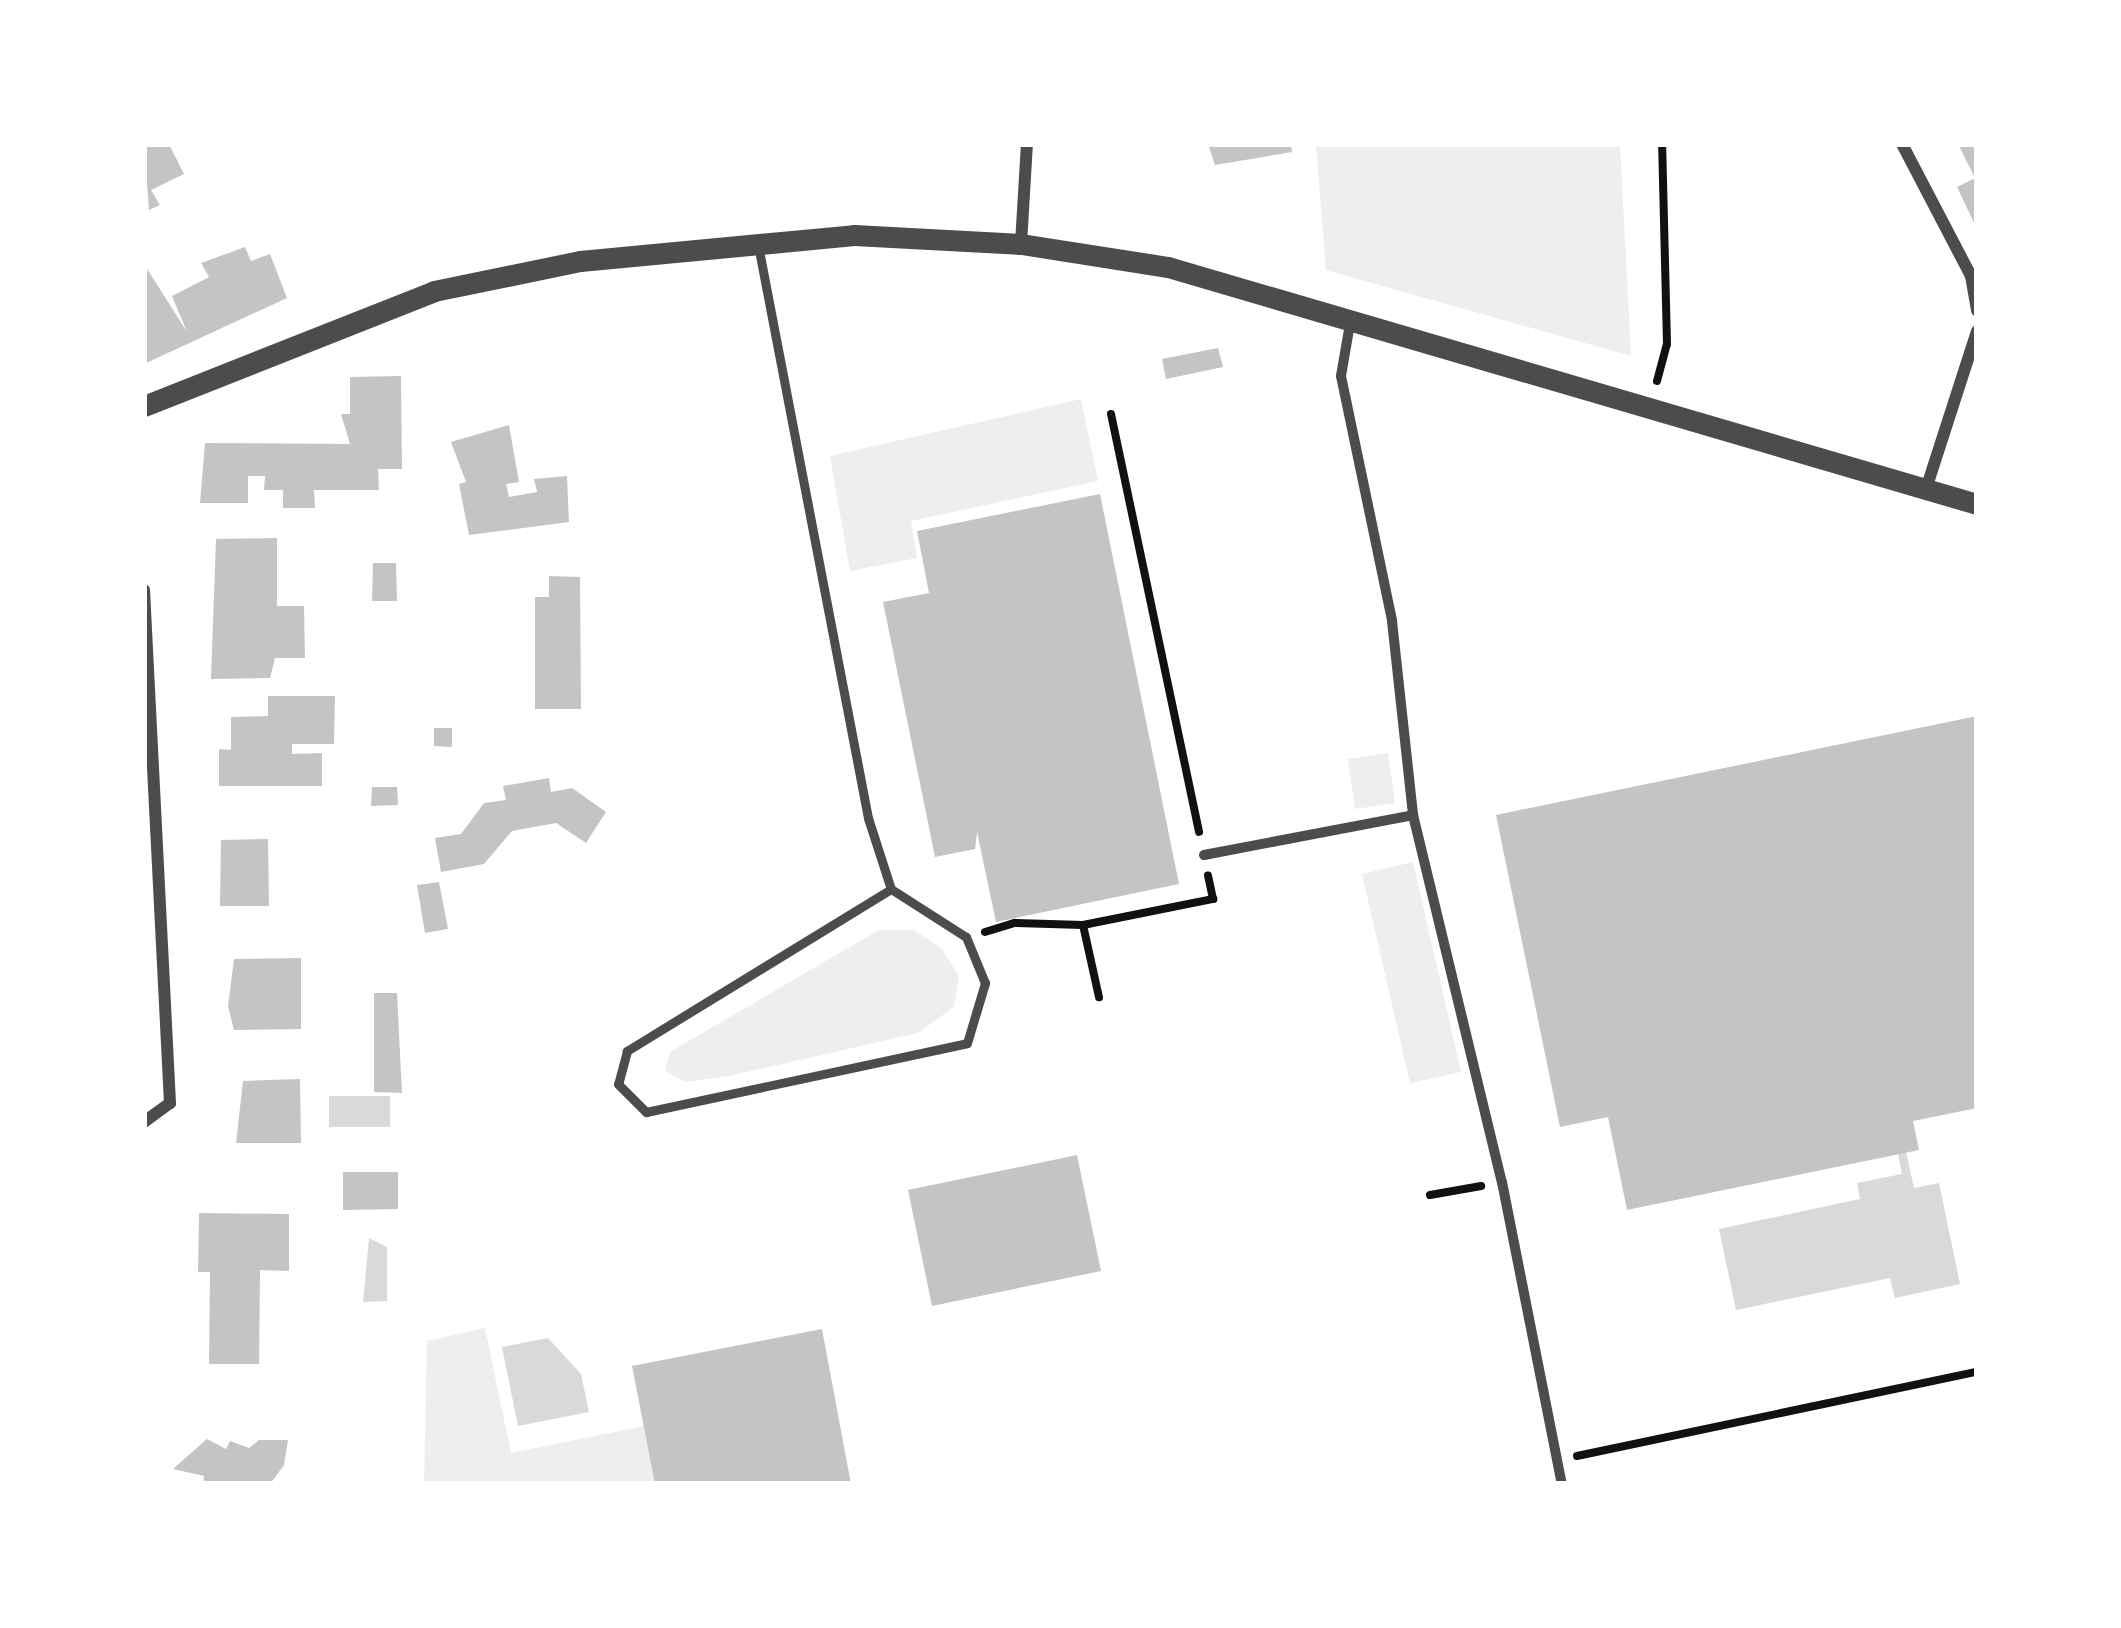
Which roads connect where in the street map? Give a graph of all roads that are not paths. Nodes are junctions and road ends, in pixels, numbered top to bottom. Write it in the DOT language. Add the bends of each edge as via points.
graph roads {
  1 [pos="1027,144"];
  2 [pos="1902,144"];
  3 [pos="758,239"];
  4 [pos="1021,244"];
  5 [pos="1977,310"];
  6 [pos="1351,318"];
  7 [pos="1977,331"];
  8 [pos="1961,388"];
  9 [pos="1977,393"];
  10 [pos="144,406"];
  11 [pos="1926,490"];
  12 [pos="1977,504"];
  13 [pos="144,590"];
  14 [pos="1413,815"];
  15 [pos="1204,855"];
  16 [pos="891,889"];
  17 [pos="150,904"];
  18 [pos="144,1122"];
  19 [pos="1562,1484"];
  1 -- 4 [label="street"];
  2 -- 5 [label="street" via="1971,276"];
  3 -- 4 [label="street"];
  3 -- 10 [label="street" via="580,261 434,291"];
  3 -- 16 [label="lane" via="761,290 868,818"];
  4 -- 6 [label="street" via="1168,267"];
  6 -- 11 [label="street"];
  6 -- 14 [label="street" via="1341,376 1392,621"];
  7 -- 8 [label="street"];
  8 -- 9 [label="street"];
  8 -- 11 [label="street"];
  11 -- 12 [label="street"];
  13 -- 17 [label="street"];
  14 -- 15 [label="street"];
  14 -- 19 [label="street" via="1502,1182"];
  16 -- 16 [label="lane" via="628,1051 618,1084 646,1112 968,1043 985,983 966,937"];
  17 -- 18 [label="street" via="170,1103"];
}
